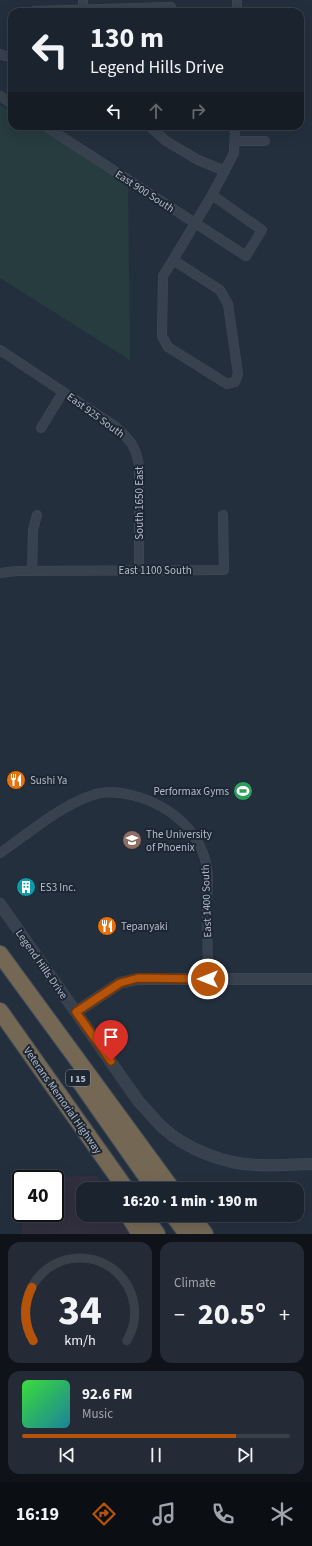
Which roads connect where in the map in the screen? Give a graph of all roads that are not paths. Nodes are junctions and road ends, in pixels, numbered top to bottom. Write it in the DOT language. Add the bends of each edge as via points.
graph roads {
  1 [pos="83,7"];
  2 [pos="171,7"];
  3 [pos="71,8"];
  4 [pos="51,130"];
  5 [pos="154,130"];
  6 [pos="235,130"];
  7 [pos="235,141"];
  8 [pos="265,141"];
  9 [pos="225,171"];
  10 [pos="212,195"];
  11 [pos="195,224"];
  12 [pos="173,260"];
  13 [pos="0,350"];
  14 [pos="63,392"];
  15 [pos="40,428"];
  16 [pos="129,439"];
  17 [pos="37,515"];
  18 [pos="223,515"];
  19 [pos="32,571"];
  20 [pos="139,571"];
  21 [pos="0,573"];
  22 [pos="0,853"];
  23 [pos="0,904"];
  24 [pos="0,954"];
  25 [pos="0,967"];
  26 [pos="208,979"];
  27 [pos="312,979"];
  28 [pos="0,1011"];
  29 [pos="76,1012"];
  30 [pos="59,1093"];
  31 [pos="312,1164"];
  32 [pos="109,1182"];
  33 [pos="121,1182"];
  34 [pos="150,1182"];
  35 [pos="167,1182"];
  36 [pos="132,1222"];
  37 [pos="149,1222"];
  38 [pos="178,1222"];
  39 [pos="196,1222"];
  40 [pos="140,1234"];
  41 [pos="157,1234"];
  42 [pos="186,1234"];
  43 [pos="205,1234"];
  1 -- 2 [label="street"];
  1 -- 3 [label="street"];
  4 -- 11 [label="street, East 900 South"];
  5 -- 9 [label="street" via="166,141 198,160"];
  6 -- 7 [label="street"];
  7 -- 8 [label="street"];
  7 -- 9 [label="street" via="234,153"];
  9 -- 10 [label="street"];
  10 -- 11 [label="street"];
  10 -- 11 [label="street, East 900 South" via="262,230 246,256"];
  11 -- 12 [label="street"];
  12 -- 12 [label="street" via="163,276 162,336 168,347 227,384 235,382 238,374 228,304 220,290"];
  13 -- 14 [label="street, East 925 South"];
  14 -- 15 [label="street, East 925 South"];
  14 -- 16 [label="street, East 925 South" via="116,427"];
  16 -- 20 [label="street, South 1650 East" via="137,452 139,466"];
  17 -- 19 [label="street" via="33,530"];
  18 -- 20 [label="street, East 1100 South" via="224,570"];
  19 -- 20 [label="street, East 1100 South"];
  19 -- 21 [label="street, East 1100 South"];
  22 -- 26 [label="street, East 1400 South" via="54,816 91,795 137,795 158,804 176,816 193,833 202,851 207,869"];
  23 -- 29 [label="street, Legend Hills Drive"];
  24 -- 35 [label="highway"];
  25 -- 34 [label="highway, I 15"];
  26 -- 27 [label="street"];
  26 -- 29 [label="street" via="138,978 120,983"];
  28 -- 30 [label="highway, Veterans Memorial Highway / I 15"];
  29 -- 31 [label="street, Legend Hills Drive" via="139,1102 162,1127 180,1141 205,1154 233,1162 256,1165"];
  30 -- 32 [label="highway" via="78,1133"];
  30 -- 33 [label="highway, Veterans Memorial Highway / I 15"];
  36 -- 40 [label="highway"];
  37 -- 41 [label="highway"];
  38 -- 42 [label="highway"];
  39 -- 43 [label="highway"];
}
